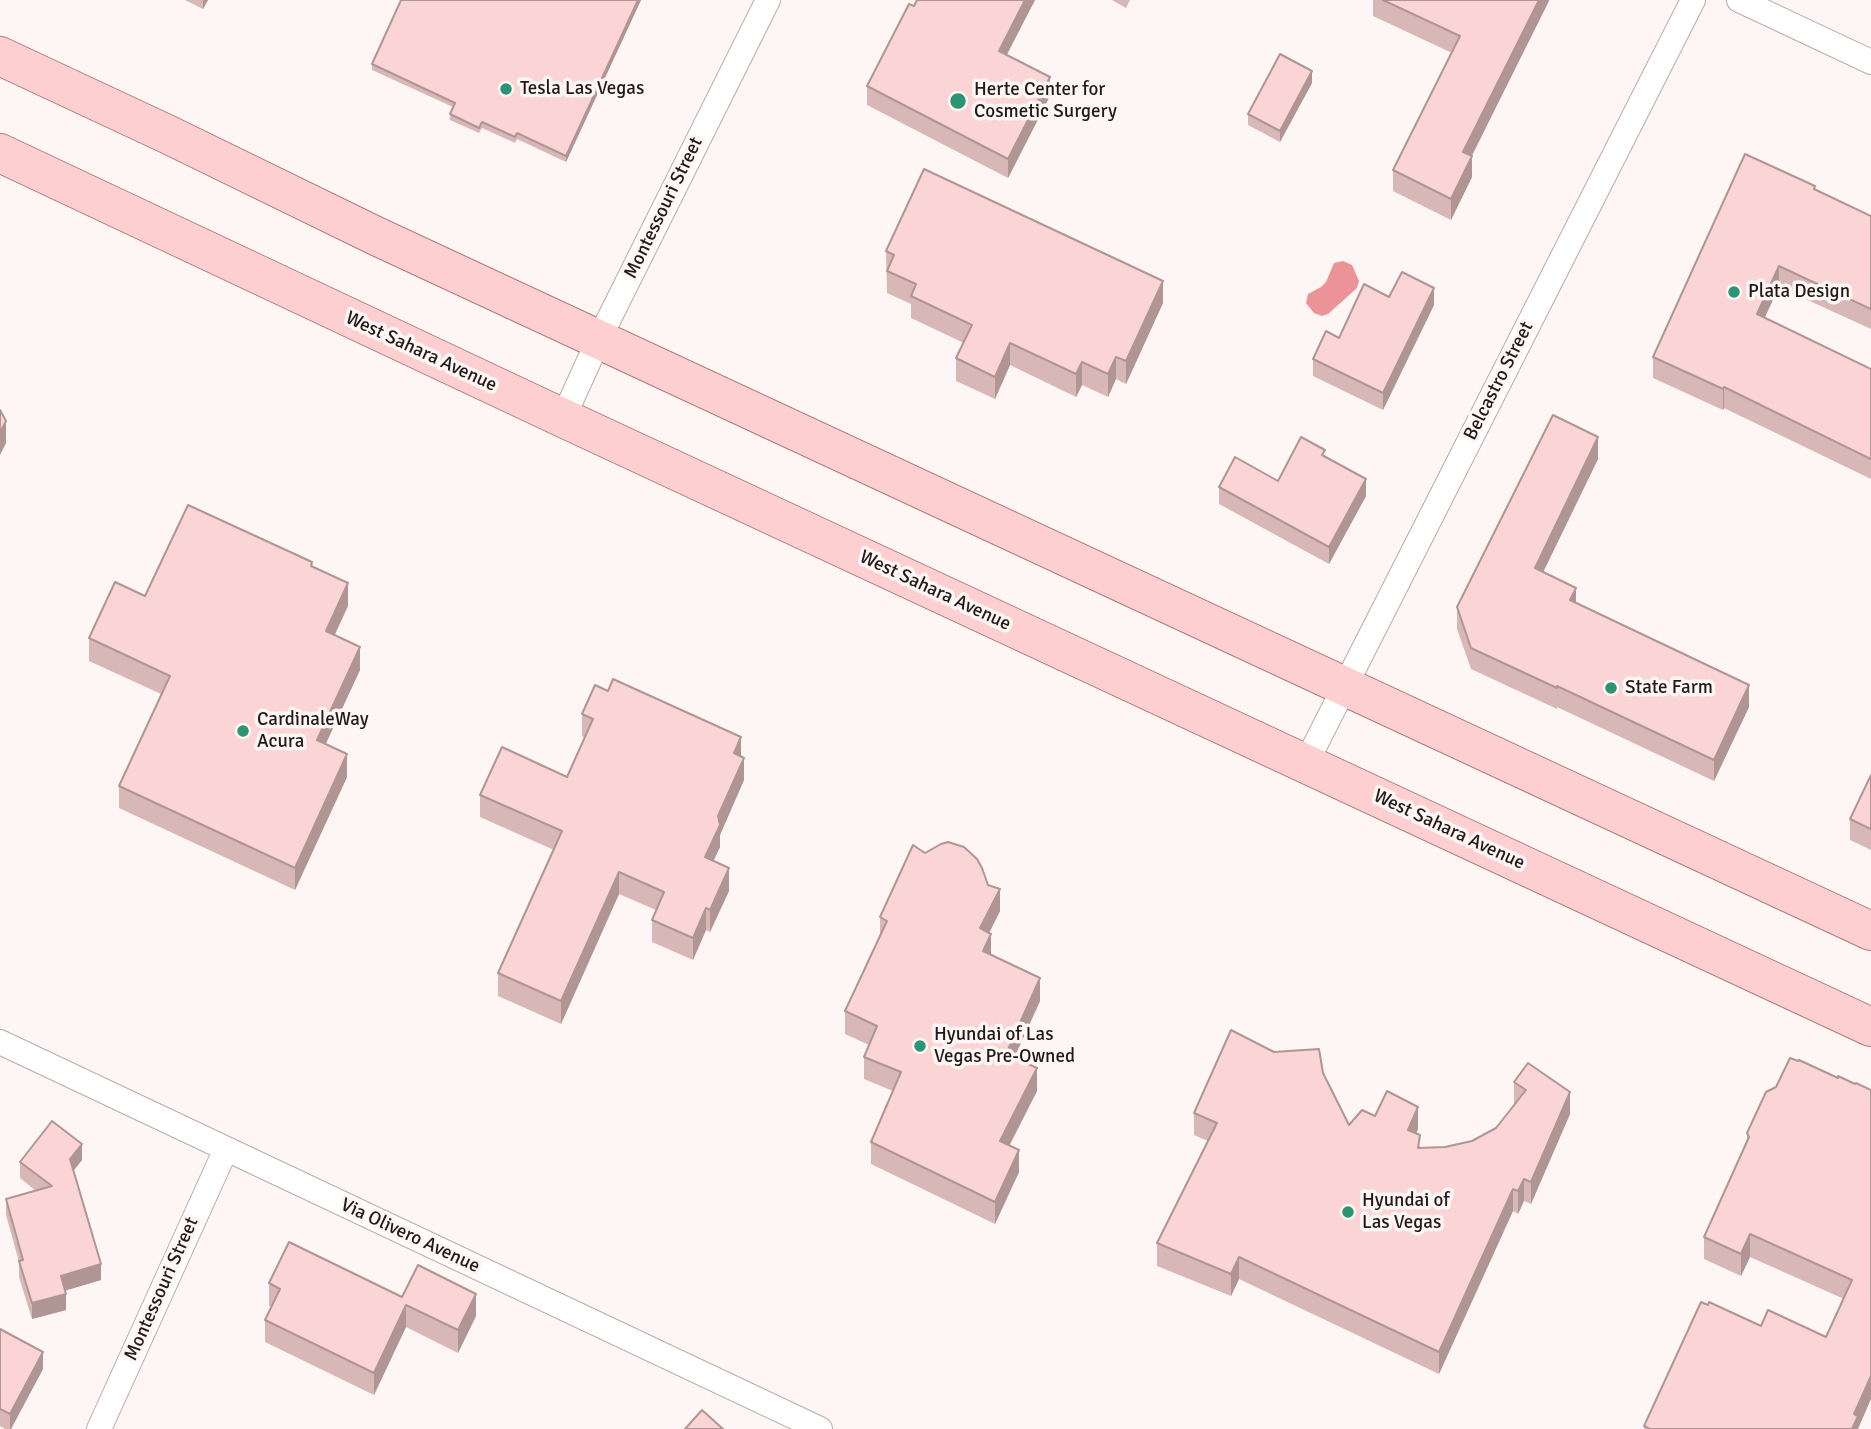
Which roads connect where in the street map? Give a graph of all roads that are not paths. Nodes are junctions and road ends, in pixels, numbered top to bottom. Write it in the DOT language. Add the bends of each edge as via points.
graph roads {
  1 [pos="768,0"];
  2 [pos="1693,0"];
  3 [pos="1739,0"];
  4 [pos="1,57"];
  5 [pos="1871,62"];
  6 [pos="0,153"];
  7 [pos="599,339"];
  8 [pos="563,418"];
  9 [pos="1344,685"];
  10 [pos="1306,763"];
  11 [pos="1871,931"];
  12 [pos="1871,1027"];
  13 [pos="0,1042"];
  14 [pos="226,1149"];
  15 [pos="99,1429"];
  16 [pos="820,1429"];
  1 -- 7 [label="street, Montessouri Street"];
  2 -- 9 [label="street, Belcastro Street"];
  3 -- 5 [label="street"];
  4 -- 7 [label="main road"];
  6 -- 8 [label="main road, West Sahara Avenue"];
  7 -- 8 [label="street, Montessouri Street"];
  7 -- 9 [label="main road"];
  8 -- 10 [label="main road, West Sahara Avenue"];
  9 -- 10 [label="street, Belcastro Street"];
  9 -- 11 [label="main road"];
  10 -- 12 [label="main road, West Sahara Avenue"];
  13 -- 14 [label="street, Via Olivero Avenue"];
  14 -- 15 [label="street, Montessouri Street"];
  14 -- 16 [label="street, Via Olivero Avenue"];
}
